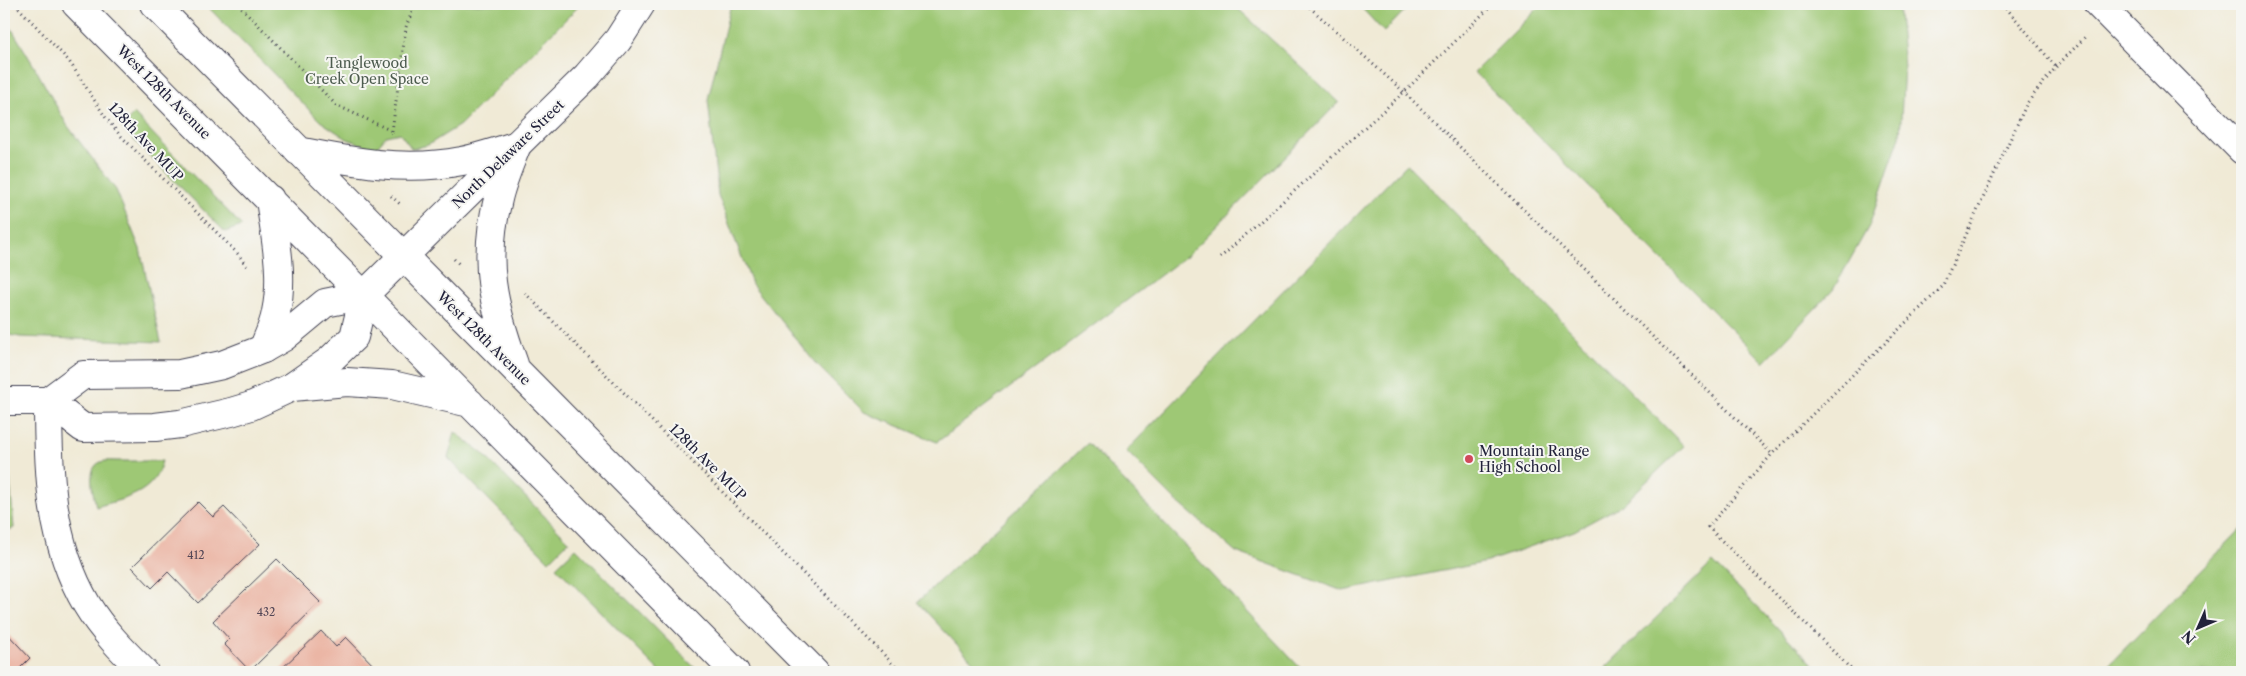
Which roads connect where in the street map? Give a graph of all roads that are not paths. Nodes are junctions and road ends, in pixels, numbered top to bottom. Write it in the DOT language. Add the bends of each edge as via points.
graph roads {
  1 [pos="76,4"];
  2 [pos="154,4"];
  3 [pos="641,4"];
  4 [pos="2103,9"];
  5 [pos="517,145"];
  6 [pos="2242,150"];
  7 [pos="298,151"];
  8 [pos="270,199"];
  9 [pos="403,256"];
  10 [pos="364,295"];
  11 [pos="263,349"];
  12 [pos="516,371"];
  13 [pos="292,387"];
  14 [pos="4,400"];
  15 [pos="48,401"];
  16 [pos="470,403"];
  17 [pos="144,672"];
  18 [pos="735,672"];
  19 [pos="815,672"];
  1 -- 8 [label="main road, West 128th Avenue"];
  2 -- 7 [label="main road, West 128th Avenue"];
  3 -- 5 [label="main road, North Delaware Street" via="603,59"];
  4 -- 6 [label="main road"];
  5 -- 7 [label="main road" via="462,161 412,166 359,163"];
  5 -- 9 [label="main road, North Delaware Street"];
  5 -- 12 [label="main road" via="498,198 490,249 493,298"];
  7 -- 9 [label="main road, West 128th Avenue"];
  8 -- 10 [label="main road, West 128th Avenue"];
  8 -- 11 [label="main road" via="280,284 276,314"];
  9 -- 10 [label="main road, North Delaware Street"];
  9 -- 12 [label="main road, West 128th Avenue"];
  10 -- 11 [label="main road" via="325,303 296,329"];
  10 -- 13 [label="main road" via="354,337 318,370"];
  10 -- 16 [label="main road, West 128th Avenue"];
  11 -- 15 [label="main road" via="222,365 180,374 83,375"];
  12 -- 19 [label="main road, West 128th Avenue"];
  13 -- 15 [label="main road" via="231,412 155,427 82,428"];
  13 -- 16 [label="main road" via="347,382 392,385"];
  14 -- 15 [label="main road"];
  15 -- 17 [label="main road" via="50,484 62,548 88,606 104,629"];
  16 -- 18 [label="main road, West 128th Avenue"];
}
